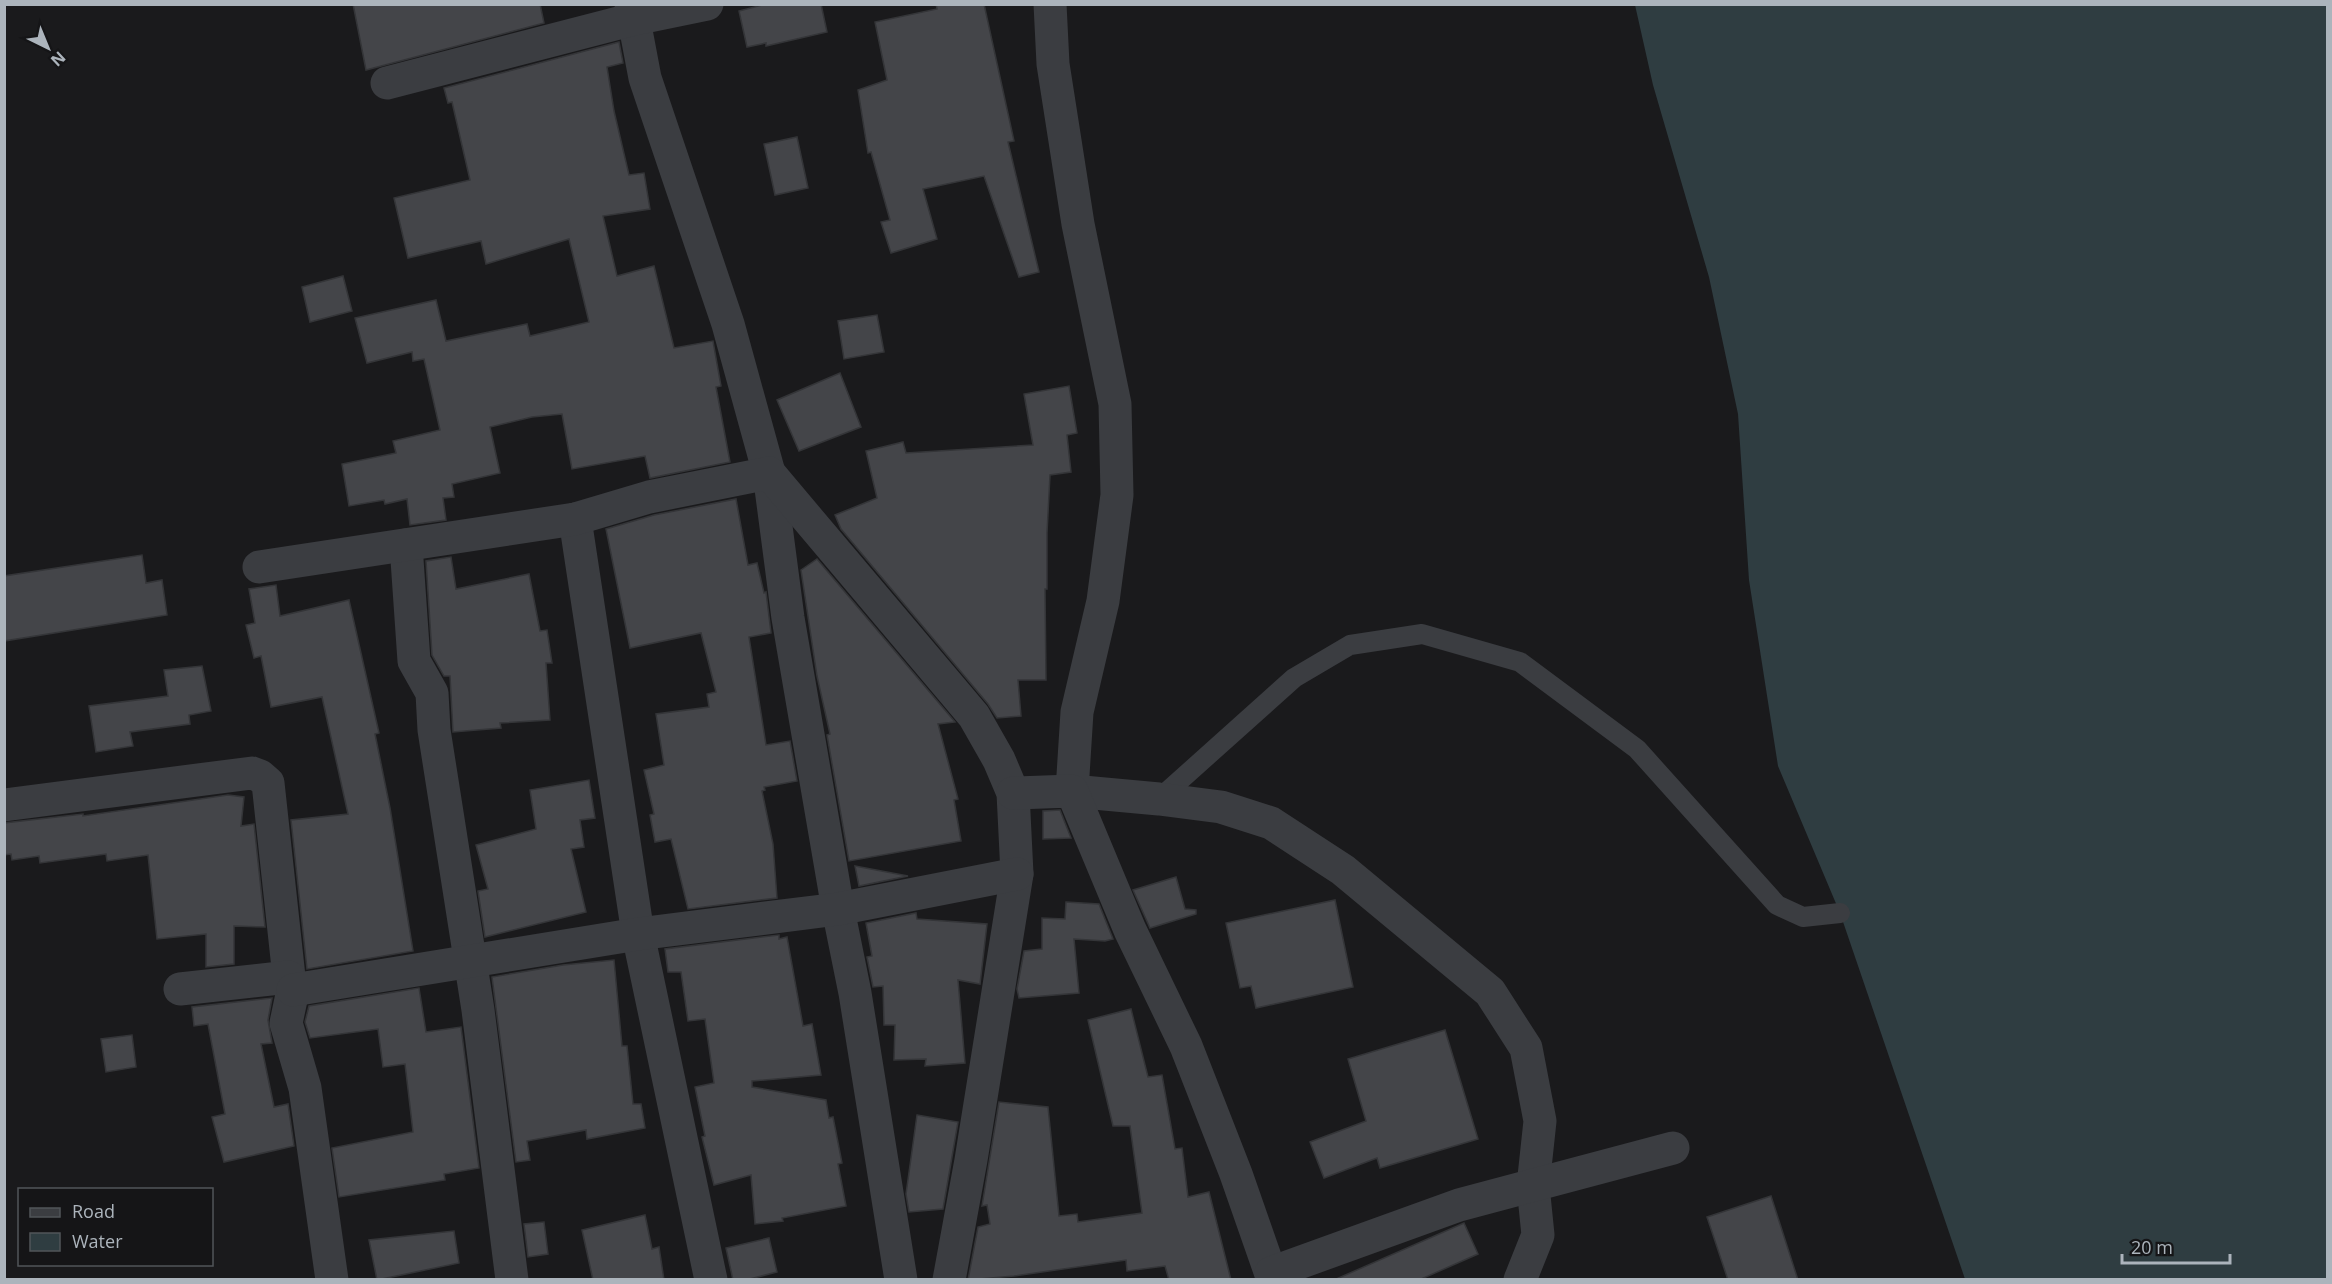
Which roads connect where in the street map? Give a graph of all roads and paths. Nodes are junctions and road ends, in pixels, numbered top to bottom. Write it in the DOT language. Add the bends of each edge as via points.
graph roads {
  1 [pos="707,4"];
  2 [pos="1050,4"];
  3 [pos="632,12"];
  4 [pos="387,83"];
  5 [pos="768,473"];
  6 [pos="575,519"];
  7 [pos="406,545"];
  8 [pos="259,567"];
  9 [pos="1072,791"];
  10 [pos="1013,793"];
  11 [pos="1159,799"];
  12 [pos="4,805"];
  13 [pos="1017,874"];
  14 [pos="838,909"];
  15 [pos="1840,913"];
  16 [pos="638,934"];
  17 [pos="471,962"];
  18 [pos="291,984"];
  19 [pos="180,990"];
  20 [pos="1673,1148"];
  21 [pos="1533,1186"];
  22 [pos="1272,1276"];
  23 [pos="332,1280"];
  24 [pos="512,1280"];
  25 [pos="711,1280"];
  26 [pos="901,1280"];
  27 [pos="949,1280"];
  28 [pos="1520,1280"];
  1 -- 3 [label="street"];
  2 -- 9 [label="street" via="1053,64 1078,224 1115,404 1117,473 1103,601 1077,712"];
  3 -- 4 [label="street"];
  3 -- 5 [label="street" via="645,78 728,324"];
  5 -- 6 [label="street" via="650,497"];
  5 -- 10 [label="street" via="974,716"];
  5 -- 14 [label="street" via="788,618"];
  6 -- 7 [label="street"];
  6 -- 16 [label="street"];
  7 -- 8 [label="street"];
  7 -- 17 [label="street" via="414,661 432,693 434,730"];
  9 -- 10 [label="street"];
  9 -- 11 [label="street"];
  9 -- 22 [label="street" via="1130,930 1186,1046"];
  10 -- 13 [label="street"];
  11 -- 15 [label="lane" via="1294,678 1350,645 1422,634 1520,662 1637,749 1777,905 1803,917"];
  11 -- 21 [label="street" via="1221,807 1271,823 1343,870 1490,992 1526,1048 1540,1121"];
  12 -- 18 [label="street" via="252,773 260,776 268,783"];
  13 -- 14 [label="street"];
  13 -- 27 [label="street"];
  14 -- 16 [label="street"];
  14 -- 26 [label="street"];
  16 -- 17 [label="street"];
  16 -- 25 [label="street"];
  17 -- 18 [label="street"];
  17 -- 24 [label="street"];
  18 -- 19 [label="street"];
  18 -- 23 [label="street" via="286,1023 305,1088"];
  20 -- 21 [label="street"];
  21 -- 22 [label="street" via="1459,1205"];
  21 -- 28 [label="street" via="1538,1235"];
}
